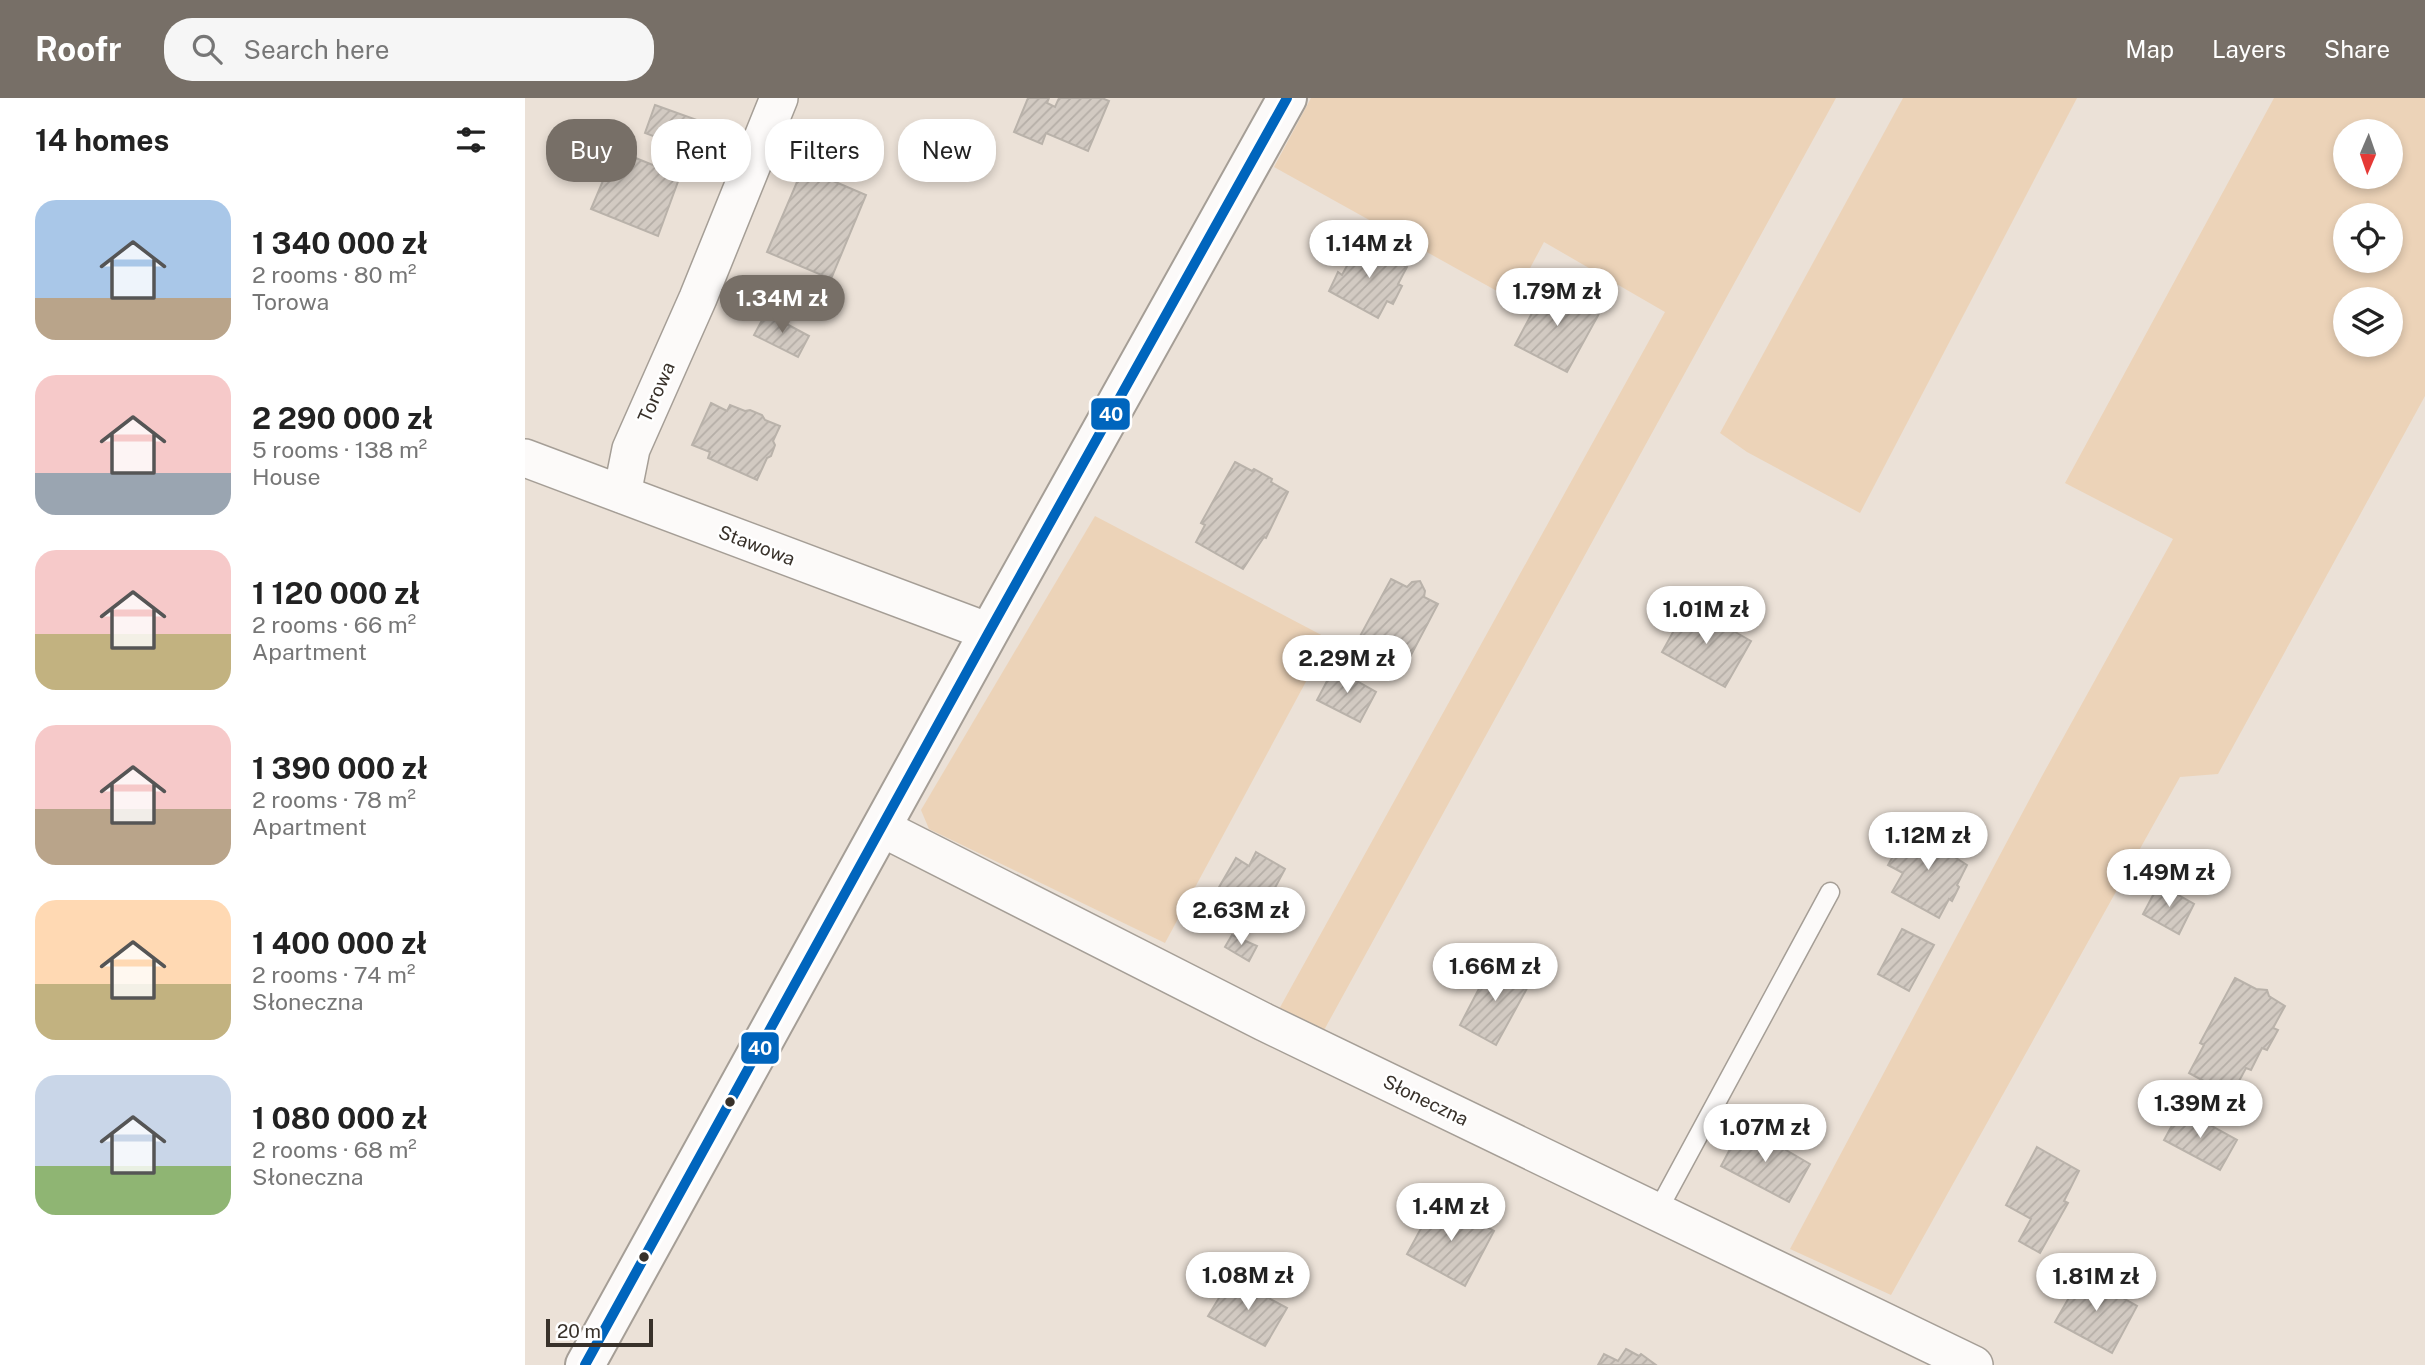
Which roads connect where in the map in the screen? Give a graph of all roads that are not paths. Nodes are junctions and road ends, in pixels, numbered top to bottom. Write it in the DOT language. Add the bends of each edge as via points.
graph roads {
  1 [pos="779,98"];
  2 [pos="1287,98"];
  3 [pos="525,458"];
  4 [pos="622,494"];
  5 [pos="989,632"];
  6 [pos="882,828"];
  7 [pos="1830,892"];
  8 [pos="1657,1212"];
  9 [pos="585,1365"];
  10 [pos="1974,1365"];
  1 -- 4 [label="street, Torowa" via="631,449"];
  2 -- 5 [label="street"];
  3 -- 4 [label="street, Stawowa"];
  4 -- 5 [label="street, Stawowa"];
  5 -- 6 [label="street"];
  6 -- 8 [label="street, Słoneczna" via="1263,1022"];
  6 -- 9 [label="street"];
  7 -- 8 [label="lane"];
  8 -- 10 [label="street, Słoneczna"];
}
